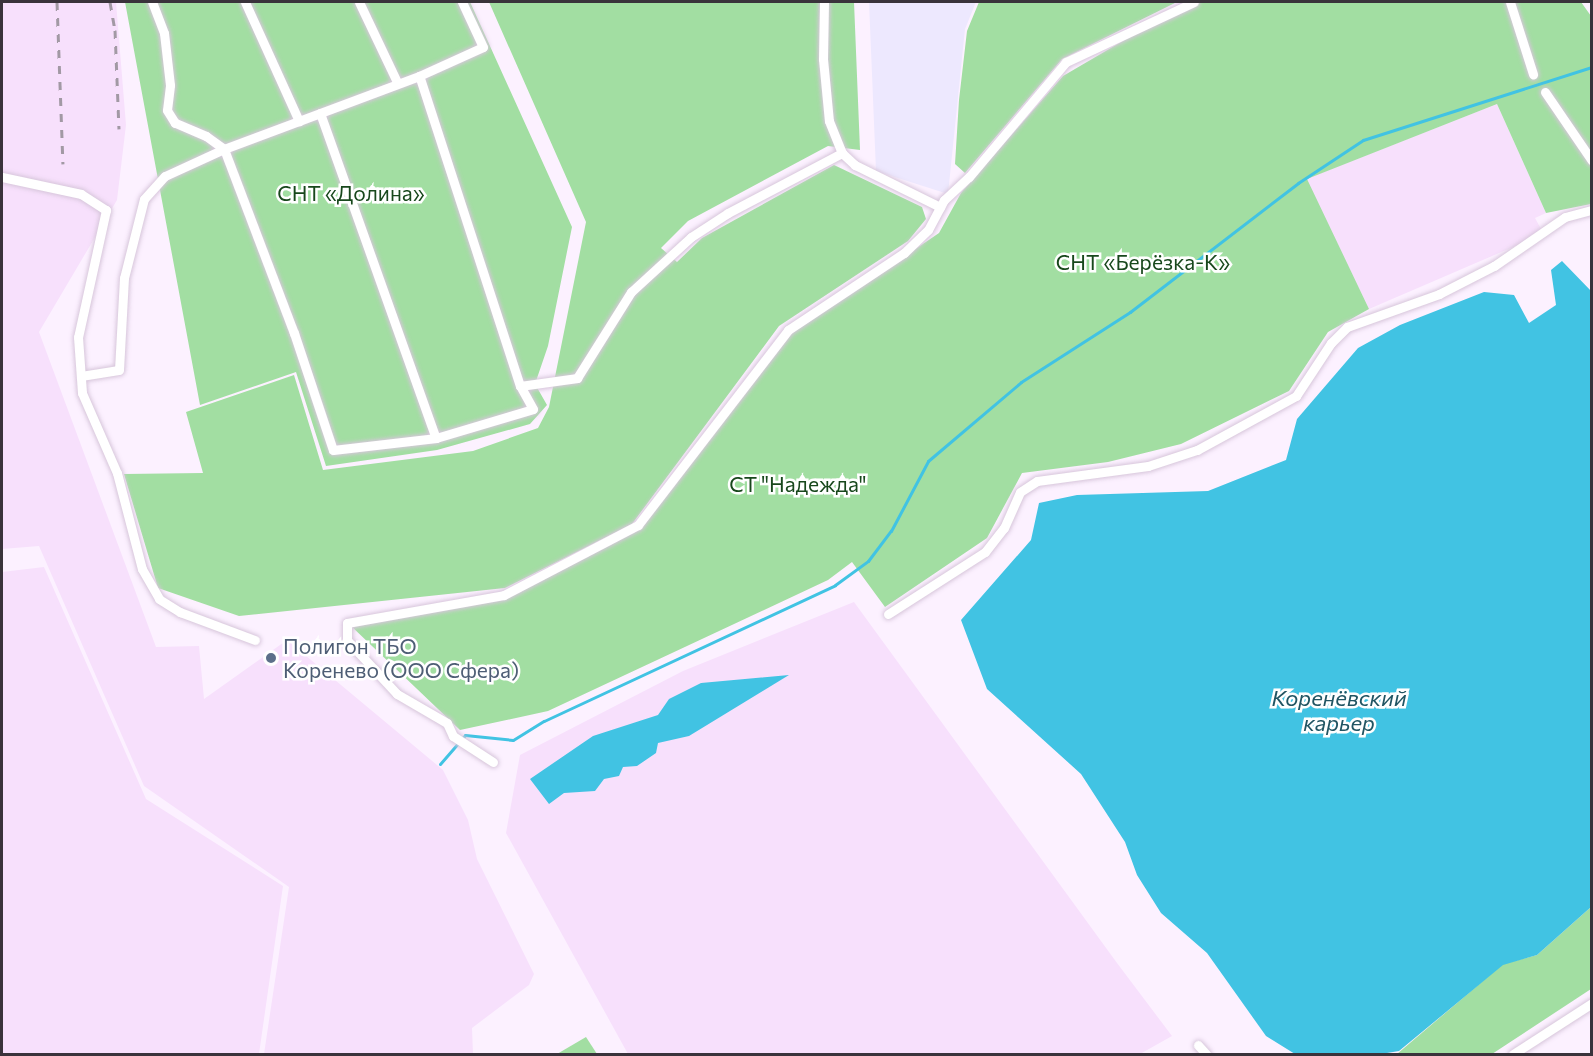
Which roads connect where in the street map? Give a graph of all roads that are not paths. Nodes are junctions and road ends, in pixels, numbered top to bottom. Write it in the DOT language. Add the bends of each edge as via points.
graph roads {
  1 [pos="152,2"];
  2 [pos="245,2"];
  3 [pos="358,2"];
  4 [pos="462,2"];
  5 [pos="824,2"];
  6 [pos="1194,2"];
  7 [pos="1510,2"];
  8 [pos="1533,74"];
  9 [pos="419,76"];
  10 [pos="397,82"];
  11 [pos="1545,92"];
  12 [pos="320,113"];
  13 [pos="299,121"];
  14 [pos="224,149"];
  15 [pos="842,153"];
  16 [pos="1592,161"];
  17 [pos="2,177"];
  18 [pos="940,207"];
  19 [pos="1592,210"];
  20 [pos="81,376"];
  21 [pos="520,386"];
  22 [pos="436,438"];
  23 [pos="888,614"];
  24 [pos="255,640"];
  25 [pos="493,762"];
  26 [pos="1592,1003"];
  27 [pos="1197,1045"];
  28 [pos="1206,1054"];
  29 [pos="1513,1054"];
  1 -- 14 [label="street" via="164,33 170,85 167,110 175,123 206,136"];
  2 -- 13 [label="street"];
  3 -- 10 [label="street"];
  4 -- 9 [label="street" via="483,47"];
  5 -- 15 [label="street" via="823,59 829,121"];
  6 -- 18 [label="street" via="1066,62"];
  7 -- 8 [label="street"];
  9 -- 10 [label="street"];
  9 -- 21 [label="street"];
  10 -- 12 [label="street"];
  11 -- 16 [label="street"];
  12 -- 13 [label="street"];
  12 -- 22 [label="street"];
  13 -- 14 [label="street"];
  14 -- 20 [label="street" via="165,176 144,199 124,278 119,370"];
  14 -- 22 [label="street" via="294,333 333,450"];
  15 -- 18 [label="street" via="855,165"];
  15 -- 21 [label="street" via="690,237 631,292 577,378"];
  17 -- 20 [label="street" via="81,194 106,210 78,337"];
  18 -- 25 [label="street" via="928,230 904,253 788,330 638,525 504,595 347,623 346,640 397,694 447,723 453,736"];
  19 -- 23 [label="street" via="1565,217 1494,266 1439,294 1347,327 1331,343 1296,396 1197,450 1148,466 1036,481 1020,492 1004,528 984,552"];
  20 -- 24 [label="street" via="82,393 117,473 142,569 159,599 180,612"];
  21 -- 22 [label="street" via="533,409"];
  26 -- 29 [label="street"];
  27 -- 28 [label="street"];
}
